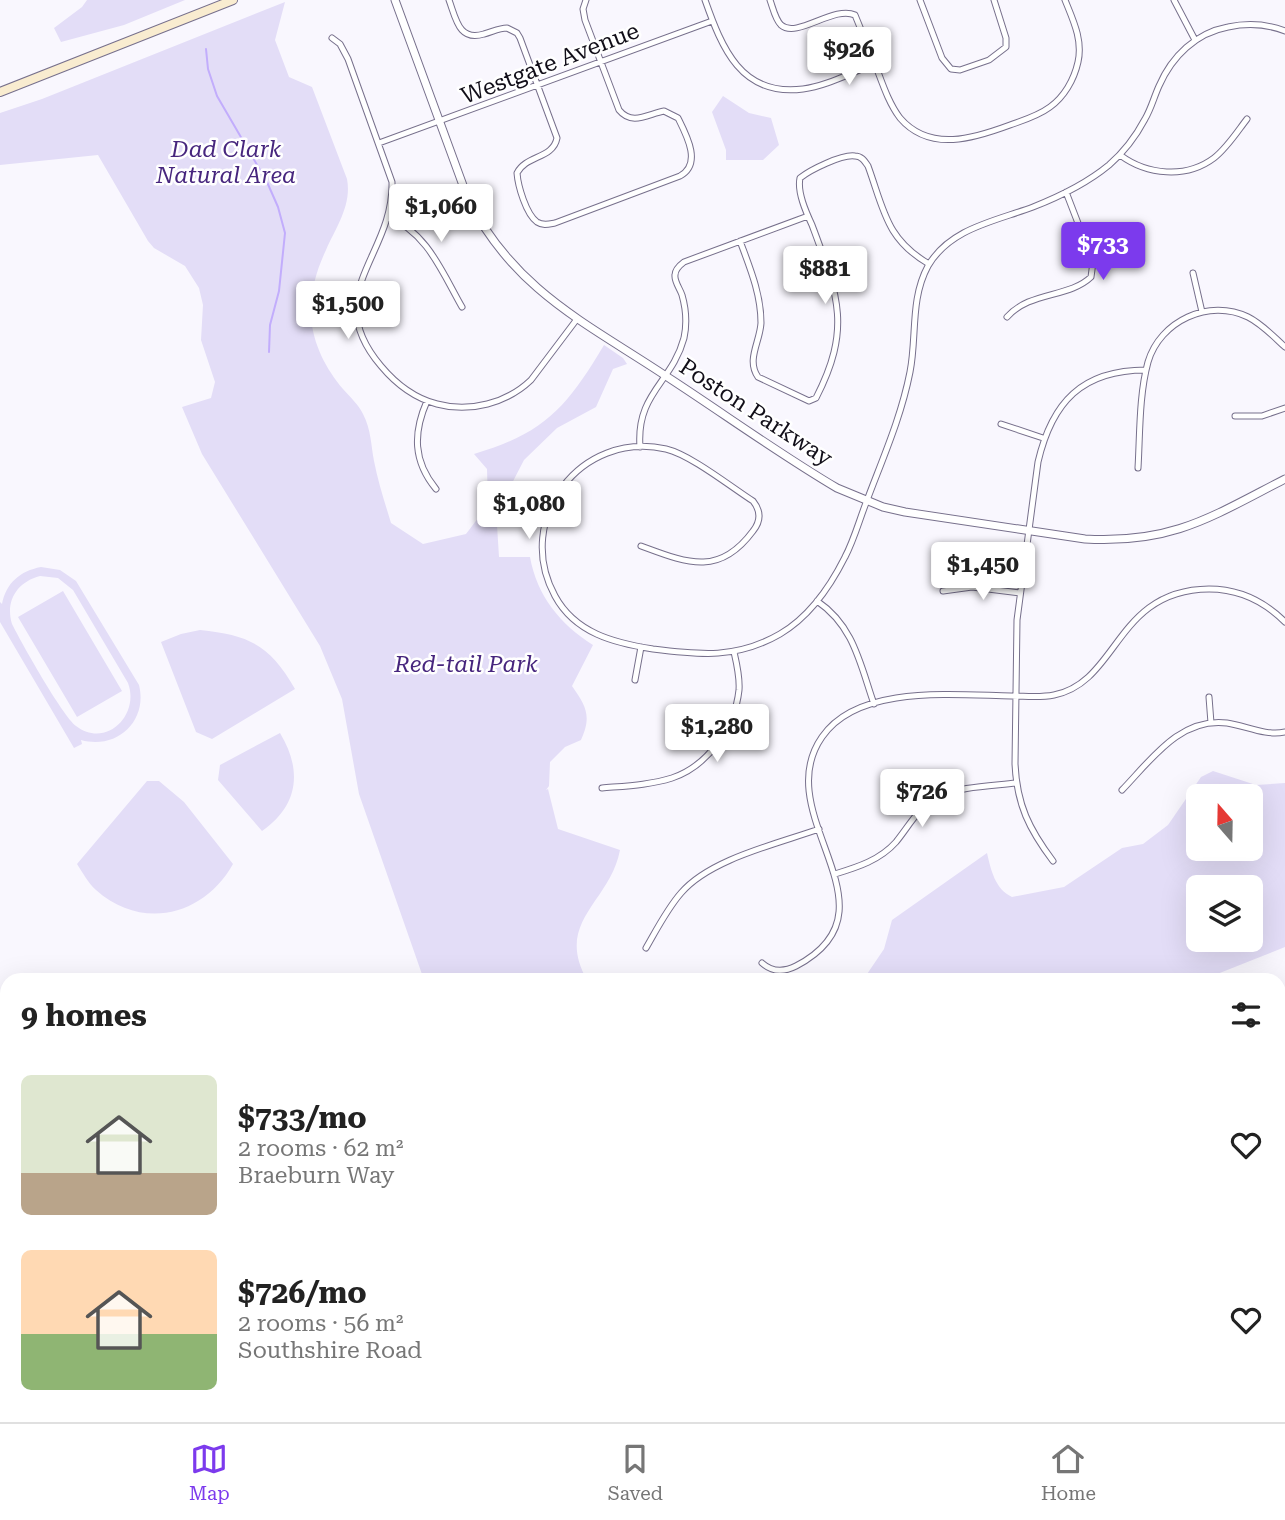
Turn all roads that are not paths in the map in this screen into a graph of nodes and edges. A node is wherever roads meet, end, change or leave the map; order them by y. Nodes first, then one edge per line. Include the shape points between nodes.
1 (233, 0) edge
2 (395, 0) edge
3 (449, 0) edge
4 (586, 0) edge
5 (705, 0) edge
6 (770, 0) edge
7 (920, 0) edge
8 (994, 0) edge
9 (1065, 0) edge
10 (1174, 0) edge
11 (712, 21) junction
12 (1285, 31) edge
13 (331, 38) dead end
14 (1195, 40) junction
15 (601, 62) junction
16 (875, 64) junction
17 (538, 85) junction
18 (0, 92) edge
19 (1247, 119) dead end
20 (439, 123) junction
21 (379, 143) junction
22 (1120, 155) junction
23 (1066, 192) junction
24 (808, 216) junction
25 (388, 217) junction
26 (740, 242) junction
27 (929, 264) junction
28 (1193, 273) dead end
29 (462, 307) dead end
30 (1202, 312) junction
31 (1007, 317) dead end
32 (576, 318) junction
33 (1285, 347) edge
34 (1146, 370) junction
35 (666, 375) junction
36 (427, 401) junction
37 (1285, 408) edge
38 (1235, 416) dead end
39 (1001, 424) dead end
40 (1043, 438) junction
41 (640, 447) junction
42 (1138, 468) dead end
43 (1285, 479) edge
44 (436, 489) dead end
45 (867, 501) junction
46 (1028, 531) junction
47 (641, 546) dead end
48 (943, 591) dead end
49 (1020, 593) junction
50 (817, 601) junction
51 (1285, 622) edge
52 (641, 647) junction
53 (734, 652) junction
54 (635, 680) dead end
55 (1015, 696) junction
56 (1209, 696) dead end
57 (874, 704) junction
58 (1211, 723) junction
59 (1285, 732) edge
60 (1016, 783) junction
61 (602, 788) dead end
62 (1122, 790) dead end
63 (818, 829) junction
64 (1053, 861) dead end
65 (835, 873) junction
66 (646, 948) dead end
67 (762, 963) dead end

1 - 18 main road
2 - 20 street, Poston Parkway
3 - 17 street via 466,35 476,37 502,28 517,33
4 - 15 street via 585,20
5 - 11 street
6 - 16 street via 787,28 839,13 855,15
7 - 8 street via 942,58 955,70 989,60 1006,47
9 - 16 street via 1079,51 1065,93 1034,116 979,136 946,140 912,127 888,99
10 - 14 street
11 - 15 street, Westgate Avenue
11 - 16 street via 735,65 774,88 810,87
12 - 14 street via 1262,25 1233,26
13 - 21 street via 348,59
14 - 22 street via 1165,72 1145,119
15 - 17 street, Westgate Avenue
15 - 17 street via 622,114 636,119 664,111 678,118 692,166 680,176 544,225 532,217 517,177 523,164 550,151 556,143
17 - 20 street, Westgate Avenue
19 - 22 street via 1221,152 1196,167 1152,171
20 - 21 street, Westgate Avenue
20 - 32 street, Poston Parkway via 468,199 488,236 526,279
21 - 25 street via 392,182
22 - 23 street via 1090,180
23 - 27 street via 957,236
23 - 31 street via 1093,262 1091,277 1028,301
24 - 26 street
24 - 26 street via 833,280 839,316 835,352 816,398 809,401 754,371 759,299
24 - 27 street via 800,178 857,155 868,166 890,229 907,249
25 - 29 street via 428,246
25 - 36 street via 358,291 357,327 365,347 391,379
26 - 35 street via 677,268 674,275 685,308 685,333
27 - 45 street via 917,293 910,372 900,415
28 - 30 street
30 - 33 street via 1239,313
30 - 34 street via 1181,320 1164,334
32 - 35 street, Poston Parkway
32 - 36 street via 531,380 510,395 471,407
34 - 40 street via 1110,373 1077,389 1059,408
34 - 42 street
35 - 41 street via 645,408
35 - 45 street, Poston Parkway via 813,473
36 - 44 street via 417,431 417,455
37 - 38 street via 1262,416
39 - 40 street
40 - 46 street
41 - 47 street via 667,449 688,459 754,501 760,516 746,541 715,562 680,561
41 - 52 street via 605,454 569,477 552,504 542,544 549,585 570,616 608,640
43 - 46 street, Poston Parkway via 1202,521 1152,537 1112,541
45 - 46 street, Poston Parkway via 905,512
45 - 50 street via 846,555
46 - 49 street
48 - 49 street via 972,587
49 - 55 street
50 - 53 street via 780,634
50 - 57 street via 848,632
51 - 55 street via 1274,611 1234,592 1198,589 1181,593 1141,613 1093,673 1075,687 1053,695
52 - 53 street via 696,655
52 - 54 street
53 - 61 street via 739,688 733,714 705,757 674,778
55 - 57 street via 916,695
55 - 60 street
56 - 58 street
57 - 63 street via 834,723 813,753 807,792
58 - 59 street
58 - 62 street via 1175,737
60 - 64 street via 1030,828
60 - 65 street via 939,796 922,808 881,856
63 - 65 street
63 - 66 street via 702,874 682,891
65 - 67 street via 839,908 822,947 784,970

